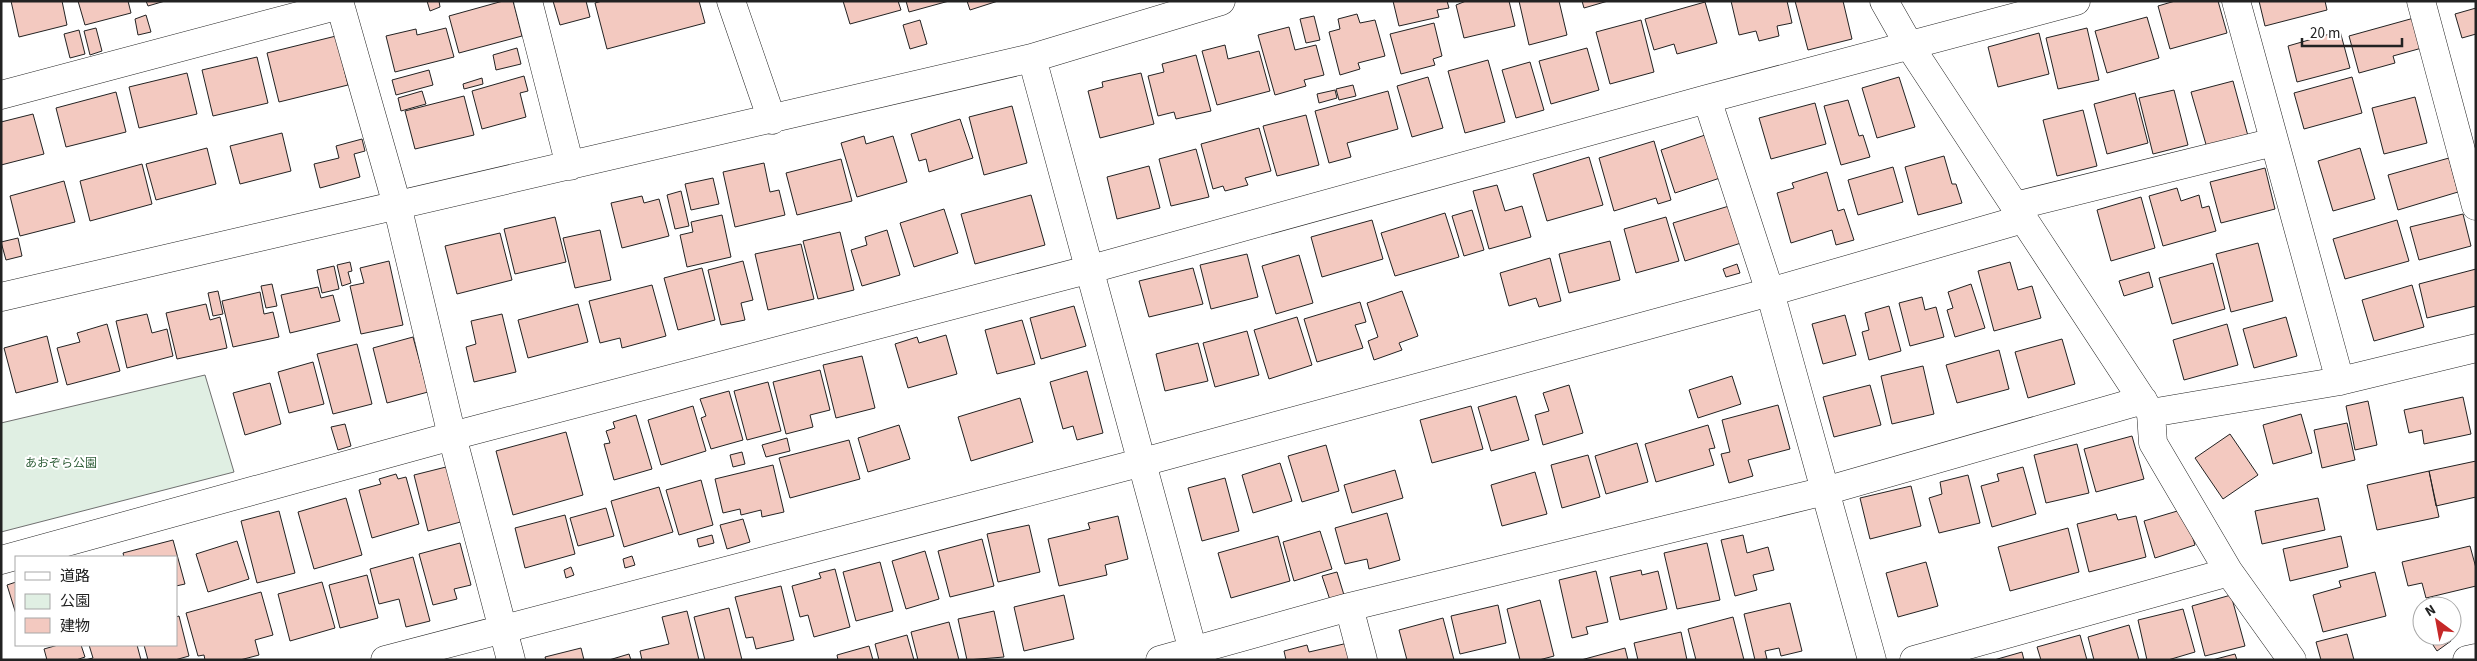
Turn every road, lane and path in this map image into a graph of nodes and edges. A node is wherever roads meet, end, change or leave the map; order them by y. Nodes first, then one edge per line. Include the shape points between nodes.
1 (528, 1) edge
2 (731, 1) edge
3 (1221, 1) edge
4 (1884, 1) edge
5 (2076, 1) edge
6 (2236, 1) edge
7 (2421, 1) edge
8 (340, 3) edge
9 (1909, 45) junction
10 (1032, 58) junction
11 (1, 95) edge
12 (1707, 99) junction
13 (772, 120) junction
14 (2274, 142) junction
15 (570, 166) junction
16 (396, 205) junction
17 (2476, 206) edge
18 (2019, 212) junction
19 (1091, 269) junction
20 (1770, 292) junction
21 (1, 297) edge
22 (2476, 348) edge
23 (2340, 381) junction
24 (2147, 407) junction
25 (452, 436) junction
26 (1143, 462) junction
27 (1825, 491) junction
28 (15, 556) edge
29 (16, 556) edge
30 (1, 560) edge
31 (2229, 572) junction
32 (1349, 607) junction
33 (503, 628) junction
34 (1193, 650) junction
35 (2476, 658) edge
36 (384, 660) edge
37 (512, 660) edge
38 (1160, 660) edge
39 (1363, 660) edge
40 (1872, 660) edge
41 (1914, 660) edge
42 (2292, 660) edge
43 (2467, 660) edge

1 - 15 street
2 - 13 street
3 - 10 street
4 - 9 street
5 - 9 street
6 - 14 street
7 - 17 street
8 - 11 street
8 - 16 street
9 - 12 street
9 - 18 street
10 - 13 street
10 - 19 street
12 - 19 street
12 - 20 street
13 - 15 street
14 - 18 street
14 - 23 street
15 - 16 street
16 - 21 street
16 - 25 street
18 - 20 street
18 - 24 street
19 - 25 street
19 - 26 street
20 - 26 street
20 - 27 street
22 - 23 street
23 - 24 street
24 - 27 street
24 - 31 street via 2154,442
25 - 29 street
25 - 33 street
26 - 33 street
26 - 34 street
27 - 32 street
27 - 40 street
28 - 30 street
31 - 41 street
31 - 42 street
32 - 34 street
32 - 39 street
33 - 36 street
33 - 37 street
34 - 38 street
35 - 43 street

